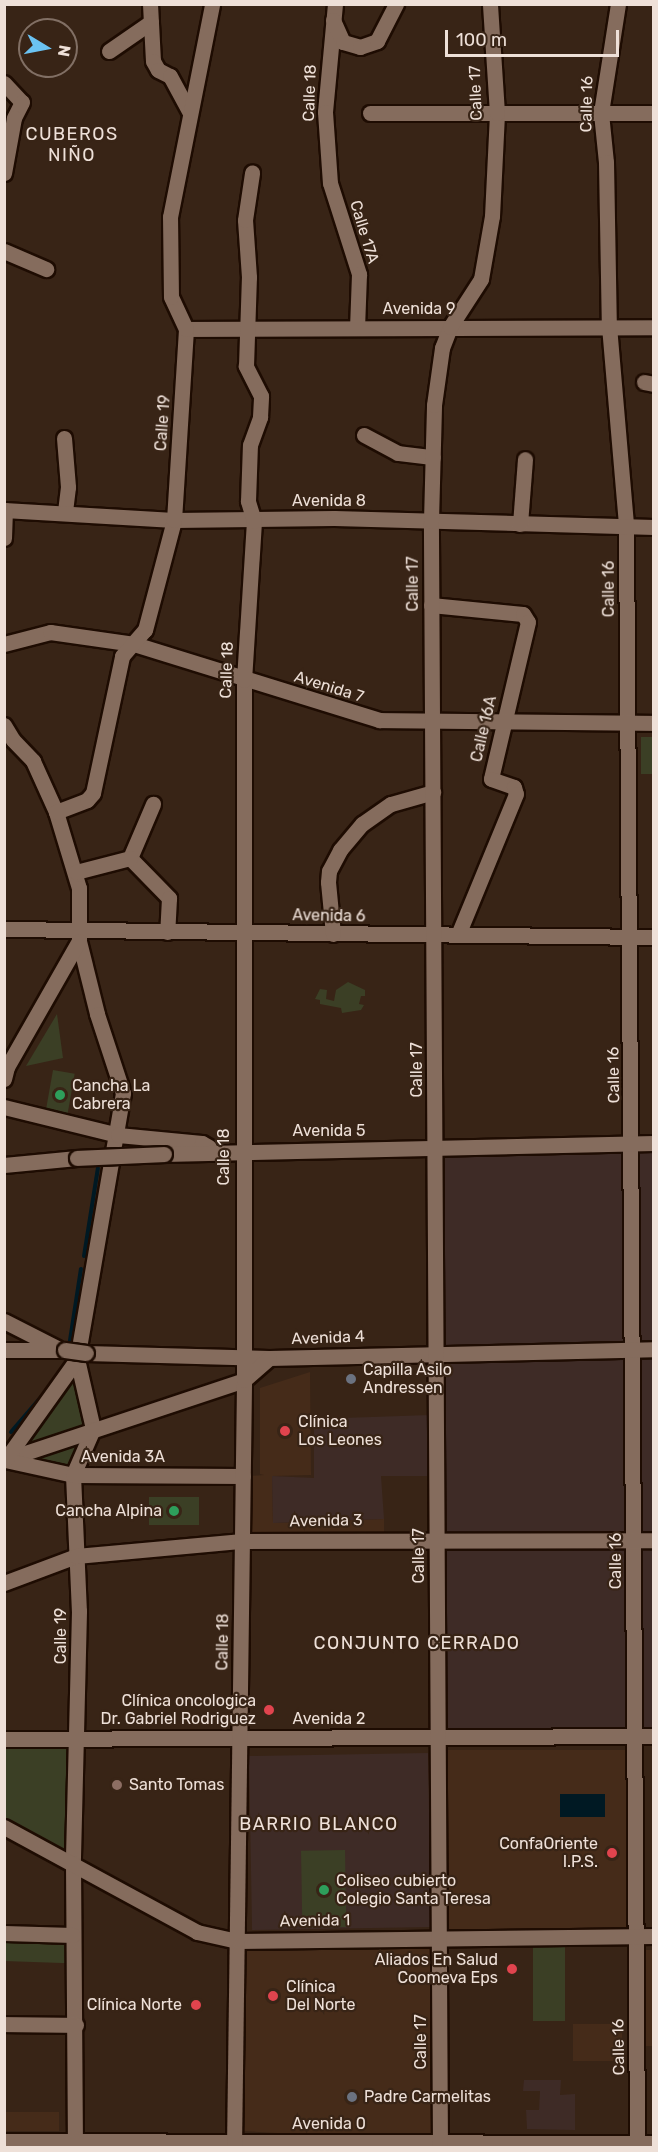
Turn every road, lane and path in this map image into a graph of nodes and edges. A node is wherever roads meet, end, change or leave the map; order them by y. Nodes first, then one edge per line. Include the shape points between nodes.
1 (150, 4) edge
2 (212, 4) edge
3 (396, 4) edge
4 (490, 4) edge
5 (618, 4) edge
6 (334, 12) edge
7 (151, 22) junction
8 (109, 51) dead end
9 (4, 83) edge
10 (601, 112) junction
11 (190, 113) junction
12 (370, 113) dead end
13 (497, 113) junction
14 (654, 113) edge
15 (4, 173) edge
16 (252, 173) dead end
17 (330, 183) joint
18 (4, 251) edge
19 (46, 269) dead end
20 (609, 326) junction
21 (450, 327) junction
22 (654, 327) edge
23 (246, 328) junction
24 (357, 328) junction
25 (186, 329) junction
26 (364, 435) dead end
27 (64, 438) dead end
28 (433, 457) junction
29 (525, 459) dead end
30 (5, 510) edge
31 (65, 513) junction
32 (174, 520) junction
33 (254, 521) junction
34 (431, 521) junction
35 (520, 524) junction
36 (626, 526) junction
37 (654, 526) edge
38 (4, 538) edge
39 (431, 605) junction
40 (4, 644) edge
41 (134, 644) junction
42 (244, 680) junction
43 (432, 723) junction
44 (654, 723) edge
45 (503, 724) junction
46 (627, 724) junction
47 (4, 725) edge
48 (9, 742) edge
49 (433, 792) junction
50 (153, 804) dead end
51 (56, 812) junction
52 (130, 858) junction
53 (76, 872) junction
54 (4, 929) edge
55 (167, 932) junction
56 (241, 933) junction
57 (333, 934) junction
58 (458, 935) junction
59 (79, 936) junction
60 (434, 936) junction
61 (629, 937) junction
62 (654, 937) edge
63 (5, 1071) edge
64 (4, 1107) edge
65 (118, 1134) junction
66 (633, 1143) junction
67 (654, 1143) edge
68 (435, 1147) junction
69 (242, 1149) junction
70 (211, 1151) junction
71 (4, 1166) edge
72 (4, 1321) edge
73 (61, 1349) junction
74 (654, 1349) edge
75 (4, 1350) edge
76 (633, 1350) junction
77 (436, 1353) junction
78 (82, 1356) junction
79 (243, 1357) junction
80 (269, 1358) junction
81 (244, 1380) junction
82 (93, 1429) junction
83 (5, 1460) edge
84 (73, 1475) junction
85 (243, 1476) junction
86 (437, 1538) junction
87 (634, 1540) junction
88 (654, 1540) edge
89 (242, 1541) junction
90 (76, 1556) junction
91 (4, 1583) edge
92 (634, 1736) junction
93 (654, 1736) edge
94 (438, 1737) junction
95 (239, 1738) junction
96 (4, 1739) edge
97 (78, 1739) junction
98 (4, 1827) edge
99 (73, 1863) junction
100 (4, 1933) edge
101 (73, 1935) junction
102 (636, 1936) junction
103 (654, 1936) edge
104 (439, 1938) junction
105 (237, 1941) junction
106 (4, 2024) edge
107 (76, 2025) junction
108 (4, 2140) edge
109 (654, 2143) edge
110 (75, 2144) edge
111 (234, 2145) edge
112 (440, 2145) edge
113 (638, 2145) edge

1 - 7 street
2 - 11 street, Calle 19
3 - 6 street via 377,41 360,47 343,42
4 - 13 street, Calle 17
5 - 10 street, Calle 16
6 - 17 street, Calle 18 via 325,112
7 - 8 street
7 - 11 street via 153,61 158,70 170,76
9 - 15 street via 21,97
10 - 13 street
10 - 14 street
10 - 20 street, Calle 16 via 606,162
11 - 25 street, Calle 19 via 170,217 171,297
12 - 13 street
13 - 21 street, Calle 17 via 486,264 481,279
16 - 23 street, Calle 18 via 245,220 249,277
17 - 24 street, Calle 17A via 359,274
18 - 19 street
20 - 21 street, Avenida 9
20 - 22 street, Avenida 9
20 - 36 street, Calle 16
21 - 24 street, Avenida 9
21 - 28 street, Calle 17 via 440,360
23 - 24 street, Avenida 9
23 - 25 street, Avenida 9
23 - 33 street, Calle 18 via 246,366 261,396 260,417 250,445 248,501
25 - 32 street, Calle 19
26 - 28 street via 398,453
27 - 31 street via 68,487
28 - 34 street, Calle 17
29 - 35 street
30 - 31 street, Avenida 8
30 - 38 street
31 - 32 street, Avenida 8
32 - 33 street, Avenida 8
32 - 41 street, Calle 19 via 145,630
33 - 34 street, Avenida 8
33 - 42 street, Calle 18
34 - 35 street, Avenida 8
34 - 39 street, Calle 17
35 - 36 street, Avenida 8
36 - 37 street, Avenida 8
36 - 46 street, Calle 16
39 - 43 street, Calle 17
39 - 45 street, Calle 16A via 523,614 528,622
40 - 41 street, Avenida 7 via 50,632
41 - 42 street, Avenida 7
41 - 51 street, Calle 19 via 122,656 93,793 87,800
42 - 43 street, Avenida 7 via 379,720
42 - 56 street, Calle 18
43 - 45 street, Avenida 7
43 - 49 street, Calle 17
44 - 46 street, Avenida 7
45 - 46 street, Avenida 7
45 - 58 street, Calle 16A via 491,779 514,787 516,794
46 - 61 street, Calle 16
47 - 48 street
48 - 51 street via 33,760
49 - 57 street via 391,804 362,824 340,850 328,882
49 - 60 street, Calle 17
50 - 52 street
51 - 53 street
52 - 53 street
52 - 55 street via 169,898
53 - 59 street
54 - 59 street, Avenida 6
55 - 56 street, Avenida 6
55 - 59 street, Avenida 6
56 - 57 street, Avenida 6
56 - 69 street, Calle 18
57 - 60 street, Avenida 6
58 - 60 street, Avenida 6
58 - 61 street, Avenida 6
59 - 63 street
59 - 65 street via 97,1014 123,1093
60 - 68 street, Calle 17
61 - 62 street, Avenida 6
61 - 66 street, Calle 16
64 - 65 street
65 - 70 street via 202,1143
65 - 78 street
66 - 67 street, Avenida 5
66 - 68 street, Avenida 5
66 - 76 street, Calle 16
68 - 69 street, Avenida 5
68 - 77 street, Calle 17
69 - 70 street, Avenida 5
69 - 79 street, Calle 18
70 - 71 street, Avenida 5, bridge
72 - 73 street
73 - 75 street, Avenida 4
73 - 78 street, Avenida 4, bridge
74 - 76 street, Avenida 4
76 - 77 street, Avenida 4
76 - 87 street, Calle 16
77 - 80 street, Avenida 4
77 - 86 street, Calle 17
78 - 79 street, Avenida 4
78 - 82 street
78 - 83 street
79 - 80 street, Avenida 4
79 - 81 street, Calle 18
80 - 81 street
81 - 82 street
81 - 85 street, Calle 18
82 - 83 street
82 - 84 street, Calle 19
83 - 84 street, Avenida 3A
84 - 85 street, Avenida 3A
84 - 90 street, Calle 19
85 - 89 street, Calle 18
86 - 87 street, Avenida 3
86 - 89 street, Avenida 3
86 - 94 street, Calle 17
87 - 88 street, Avenida 3
87 - 92 street, Calle 16
89 - 90 street, Avenida 3
89 - 95 street, Calle 18
90 - 91 street, Avenida 3
90 - 97 street, Calle 19
92 - 93 street, Avenida 2
92 - 94 street, Avenida 2
92 - 102 street, Calle 16
94 - 95 street, Avenida 2
94 - 104 street, Calle 17
95 - 97 street, Avenida 2
95 - 105 street, Calle 18
96 - 97 street, Avenida 2
97 - 99 street, Calle 19
98 - 99 street, Avenida 1
99 - 101 street, Calle 19
99 - 105 street, Avenida 1 via 197,1932
100 - 101 street
101 - 107 street, Calle 19
102 - 103 street, Avenida 1
102 - 104 street, Avenida 1
102 - 113 street, Calle 16
104 - 105 street, Avenida 1
104 - 112 street, Calle 17
105 - 111 street, Calle 18
106 - 107 street
107 - 110 street, Calle 19
108 - 110 street, Avenida 0
109 - 113 street, Avenida 0
110 - 111 street, Avenida 0
111 - 112 street, Avenida 0
112 - 113 street, Avenida 0

